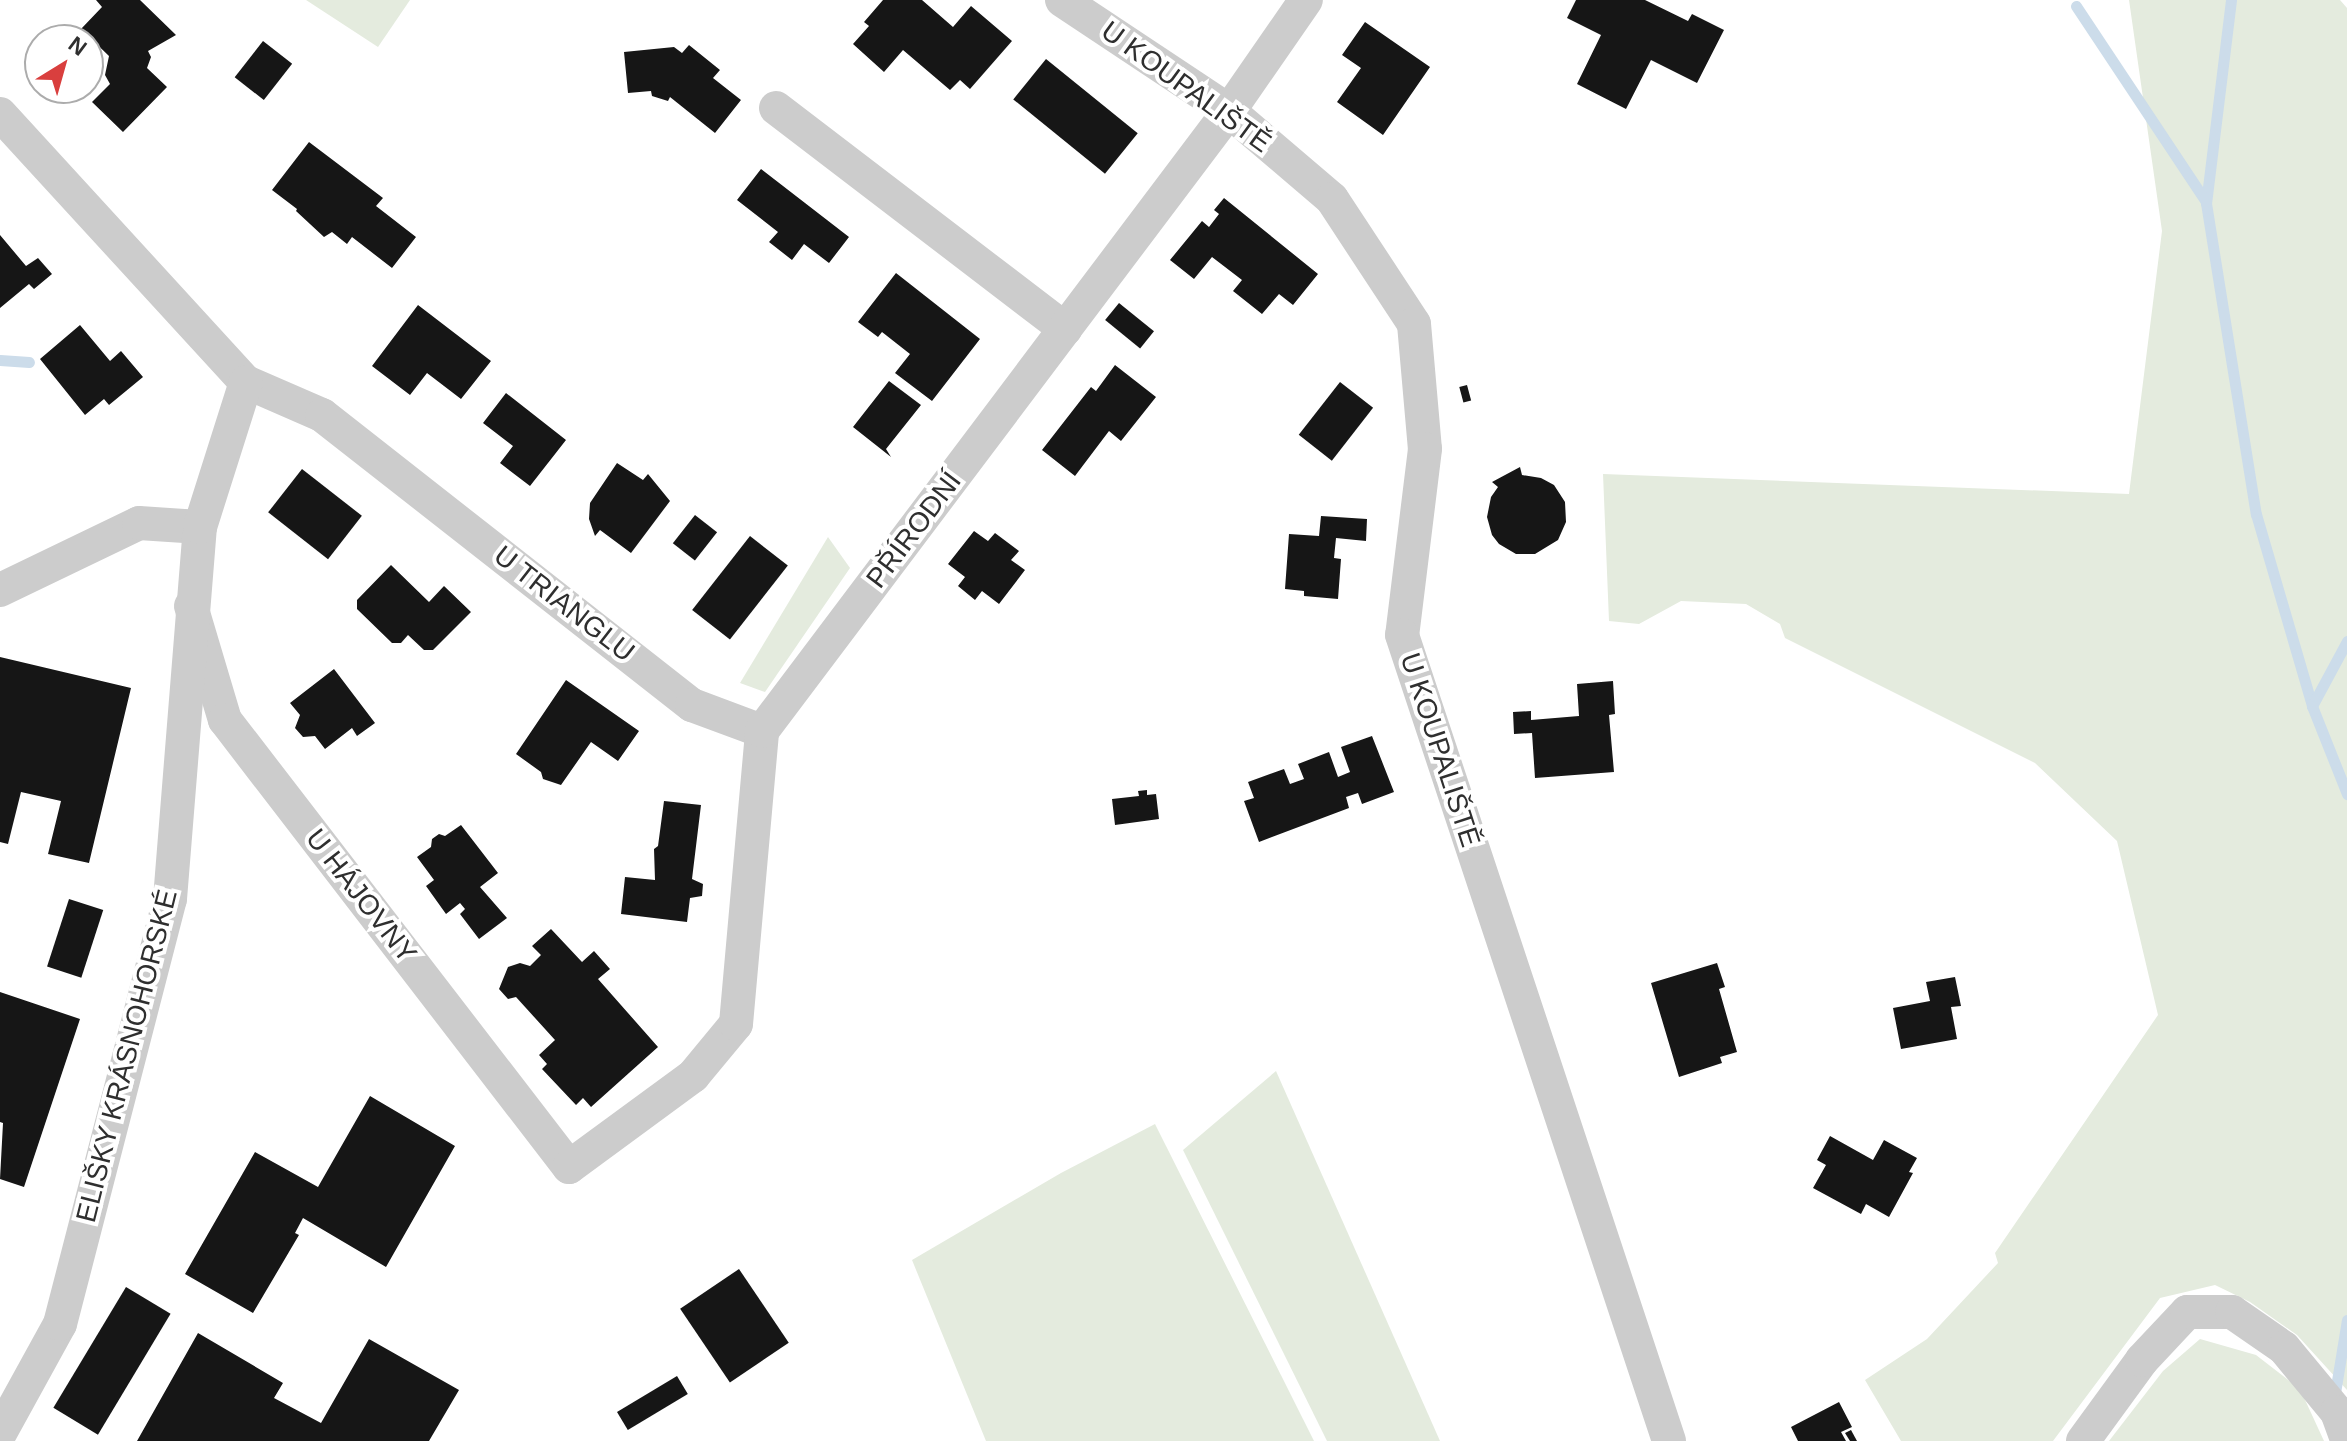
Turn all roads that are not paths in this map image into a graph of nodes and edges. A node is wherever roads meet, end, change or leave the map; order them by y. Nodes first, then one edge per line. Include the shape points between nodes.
1 (1062, 0) edge
2 (1306, 0) edge
3 (776, 108) dead end
4 (1229, 111) junction
5 (0, 114) edge
6 (1065, 329) junction
7 (246, 382) junction
8 (200, 527) junction
9 (0, 590) edge
10 (191, 606) junction
11 (762, 731) junction
12 (2342, 1426) edge
13 (0, 1433) edge
14 (1669, 1441) edge
15 (2083, 1441) edge

1 - 4 street, U KOUPALIŠTĚ
2 - 4 street, PŘÍRODNÍ
3 - 6 street
4 - 6 street, PŘÍRODNÍ
4 - 14 street, U KOUPALIŠTĚ via 1332,199 1414,324 1425,449 1402,635
5 - 7 street, U TRIANGLU
6 - 11 street, PŘÍRODNÍ
7 - 8 street, ELIŠKY KRÁSNOHORSKÉ
7 - 11 street, U TRIANGLU via 322,415 692,705
8 - 9 street via 139,523
8 - 10 street, ELIŠKY KRÁSNOHORSKÉ
10 - 11 street, U HÁJOVNY via 225,720 569,1167 693,1076 736,1024
10 - 13 street, ELIŠKY KRÁSNOHORSKÉ via 170,899 60,1324
12 - 15 street via 2284,1348 2232,1312 2187,1312 2142,1360

